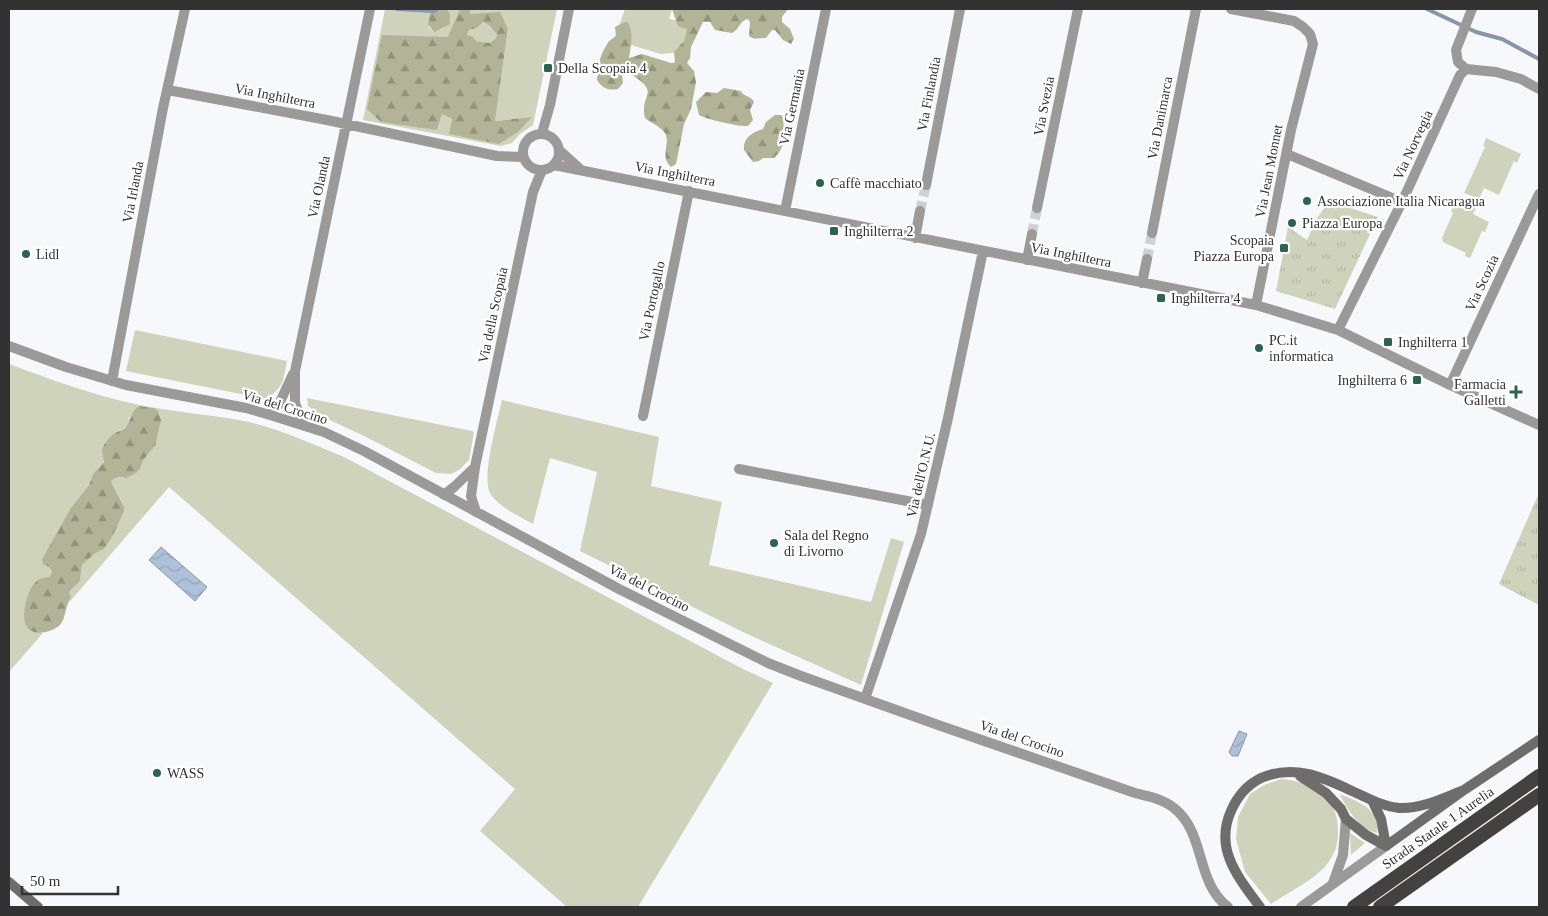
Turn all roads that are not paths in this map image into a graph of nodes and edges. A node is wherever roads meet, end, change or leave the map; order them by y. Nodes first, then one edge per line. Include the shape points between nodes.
1 (185, 9) edge
2 (370, 9) edge
3 (569, 9) edge
4 (826, 9) edge
5 (960, 9) edge
6 (1078, 9) edge
7 (1196, 9) edge
8 (1231, 9) edge
9 (1471, 12) edge
10 (1466, 69) junction
11 (1539, 89) edge
12 (168, 90) junction
13 (346, 124) junction
14 (547, 135) junction
15 (560, 150) junction
16 (523, 152) junction
17 (1287, 154) junction
18 (554, 165) junction
19 (531, 167) junction
20 (580, 169) junction
21 (542, 170) junction
22 (926, 185) tunnel mouth
23 (689, 191) junction
24 (1539, 194) edge
25 (531, 200) junction
26 (1402, 202) junction
27 (1037, 208) tunnel mouth
28 (920, 210) tunnel mouth
29 (784, 212) junction
30 (1152, 233) tunnel mouth
31 (1032, 234) tunnel mouth
32 (915, 238) junction
33 (983, 251) junction
34 (1147, 259) tunnel mouth
35 (1027, 260) junction
36 (1142, 282) junction
37 (1256, 305) junction
38 (1338, 330) junction
39 (9, 346) edge
40 (295, 371) junction
41 (112, 381) junction
42 (1450, 385) junction
43 (270, 415) junction
44 (643, 416) dead end
45 (1539, 425) edge
46 (304, 426) junction
47 (475, 466) junction
48 (739, 469) dead end
49 (444, 495) junction
50 (928, 505) junction
51 (476, 512) junction
52 (865, 699) junction
53 (1539, 740) edge
54 (1293, 772) junction
55 (1539, 776) edge
56 (1464, 790) junction
57 (1539, 795) edge
58 (1373, 802) junction
59 (1346, 819) junction
60 (1386, 846) junction
61 (9, 882) edge
62 (1333, 884) junction
63 (38, 907) edge
64 (1228, 907) edge
65 (1260, 907) edge
66 (1301, 907) edge
67 (1354, 907) edge
68 (1380, 907) edge

1 - 12 street, Via Irlanda
2 - 13 street, Via Olanda
3 - 14 street
4 - 29 street, Via Germania
5 - 22 street, Via Finlandia
6 - 27 street, Via Svezia
7 - 30 street, Via Danimarca
8 - 17 street, Via Jean Monnet via 1294,21 1310,34 1313,44
9 - 10 street via 1456,50 1458,62
10 - 11 street via 1504,74
10 - 26 street, Via Norvegia via 1460,75
12 - 13 street, Via Inghilterra
12 - 41 street, Via Irlanda
13 - 16 street, Via Inghilterra via 498,156
13 - 40 street, Via Olanda
14 - 15 street via 557,142
14 - 16 street via 536,134 528,139
15 - 18 street
15 - 20 street
16 - 19 street
17 - 26 street
17 - 37 street, Via Jean Monnet
18 - 20 street, Via Inghilterra
18 - 21 street
19 - 21 street
19 - 25 street
20 - 23 street, Via Inghilterra
21 - 25 street, Via della Scopaia
23 - 29 street, Via Inghilterra
23 - 44 street, Via Portogallo
24 - 42 street, Via Scozia
25 - 47 street, Via della Scopaia
26 - 38 street, Via Norvegia
28 - 32 street
29 - 32 street, Via Inghilterra
31 - 35 street
32 - 33 street, Via Inghilterra
33 - 35 street, Via Inghilterra
33 - 50 street, Via dell'O.N.U.
34 - 36 street
35 - 36 street, Via Inghilterra
36 - 37 street, Via Inghilterra
37 - 38 street, Via Inghilterra
38 - 42 street, Via Inghilterra
39 - 41 street, Via del Crocino
40 - 43 street, Via Olanda
40 - 46 street, Via Olanda via 295,403
41 - 43 street, Via del Crocino
42 - 45 street, Via Inghilterra
43 - 46 street, Via del Crocino
46 - 49 street, Via del Crocino via 324,432
47 - 49 street
47 - 51 street, Via della Scopaia via 471,496
48 - 50 street
49 - 51 street, Via del Crocino
50 - 52 street, Via dell'O.N.U.
51 - 52 street, Via del Crocino via 619,589 760,659
52 - 64 street, Via del Crocino via 1158,799 1174,808 1187,821 1213,890
53 - 56 main road
54 - 58 main road via 1315,775
54 - 59 main road via 1326,793
54 - 65 main road via 1279,772 1247,788 1238,797 1225,828 1226,846 1234,869
55 - 67 highway, Strada Statale 1 Aurelia
56 - 58 main road via 1416,807 1399,808
56 - 60 main road
57 - 68 highway
58 - 60 main road via 1381,819
59 - 60 main road
59 - 62 street via 1344,855
60 - 62 street
61 - 63 main road
62 - 66 street

